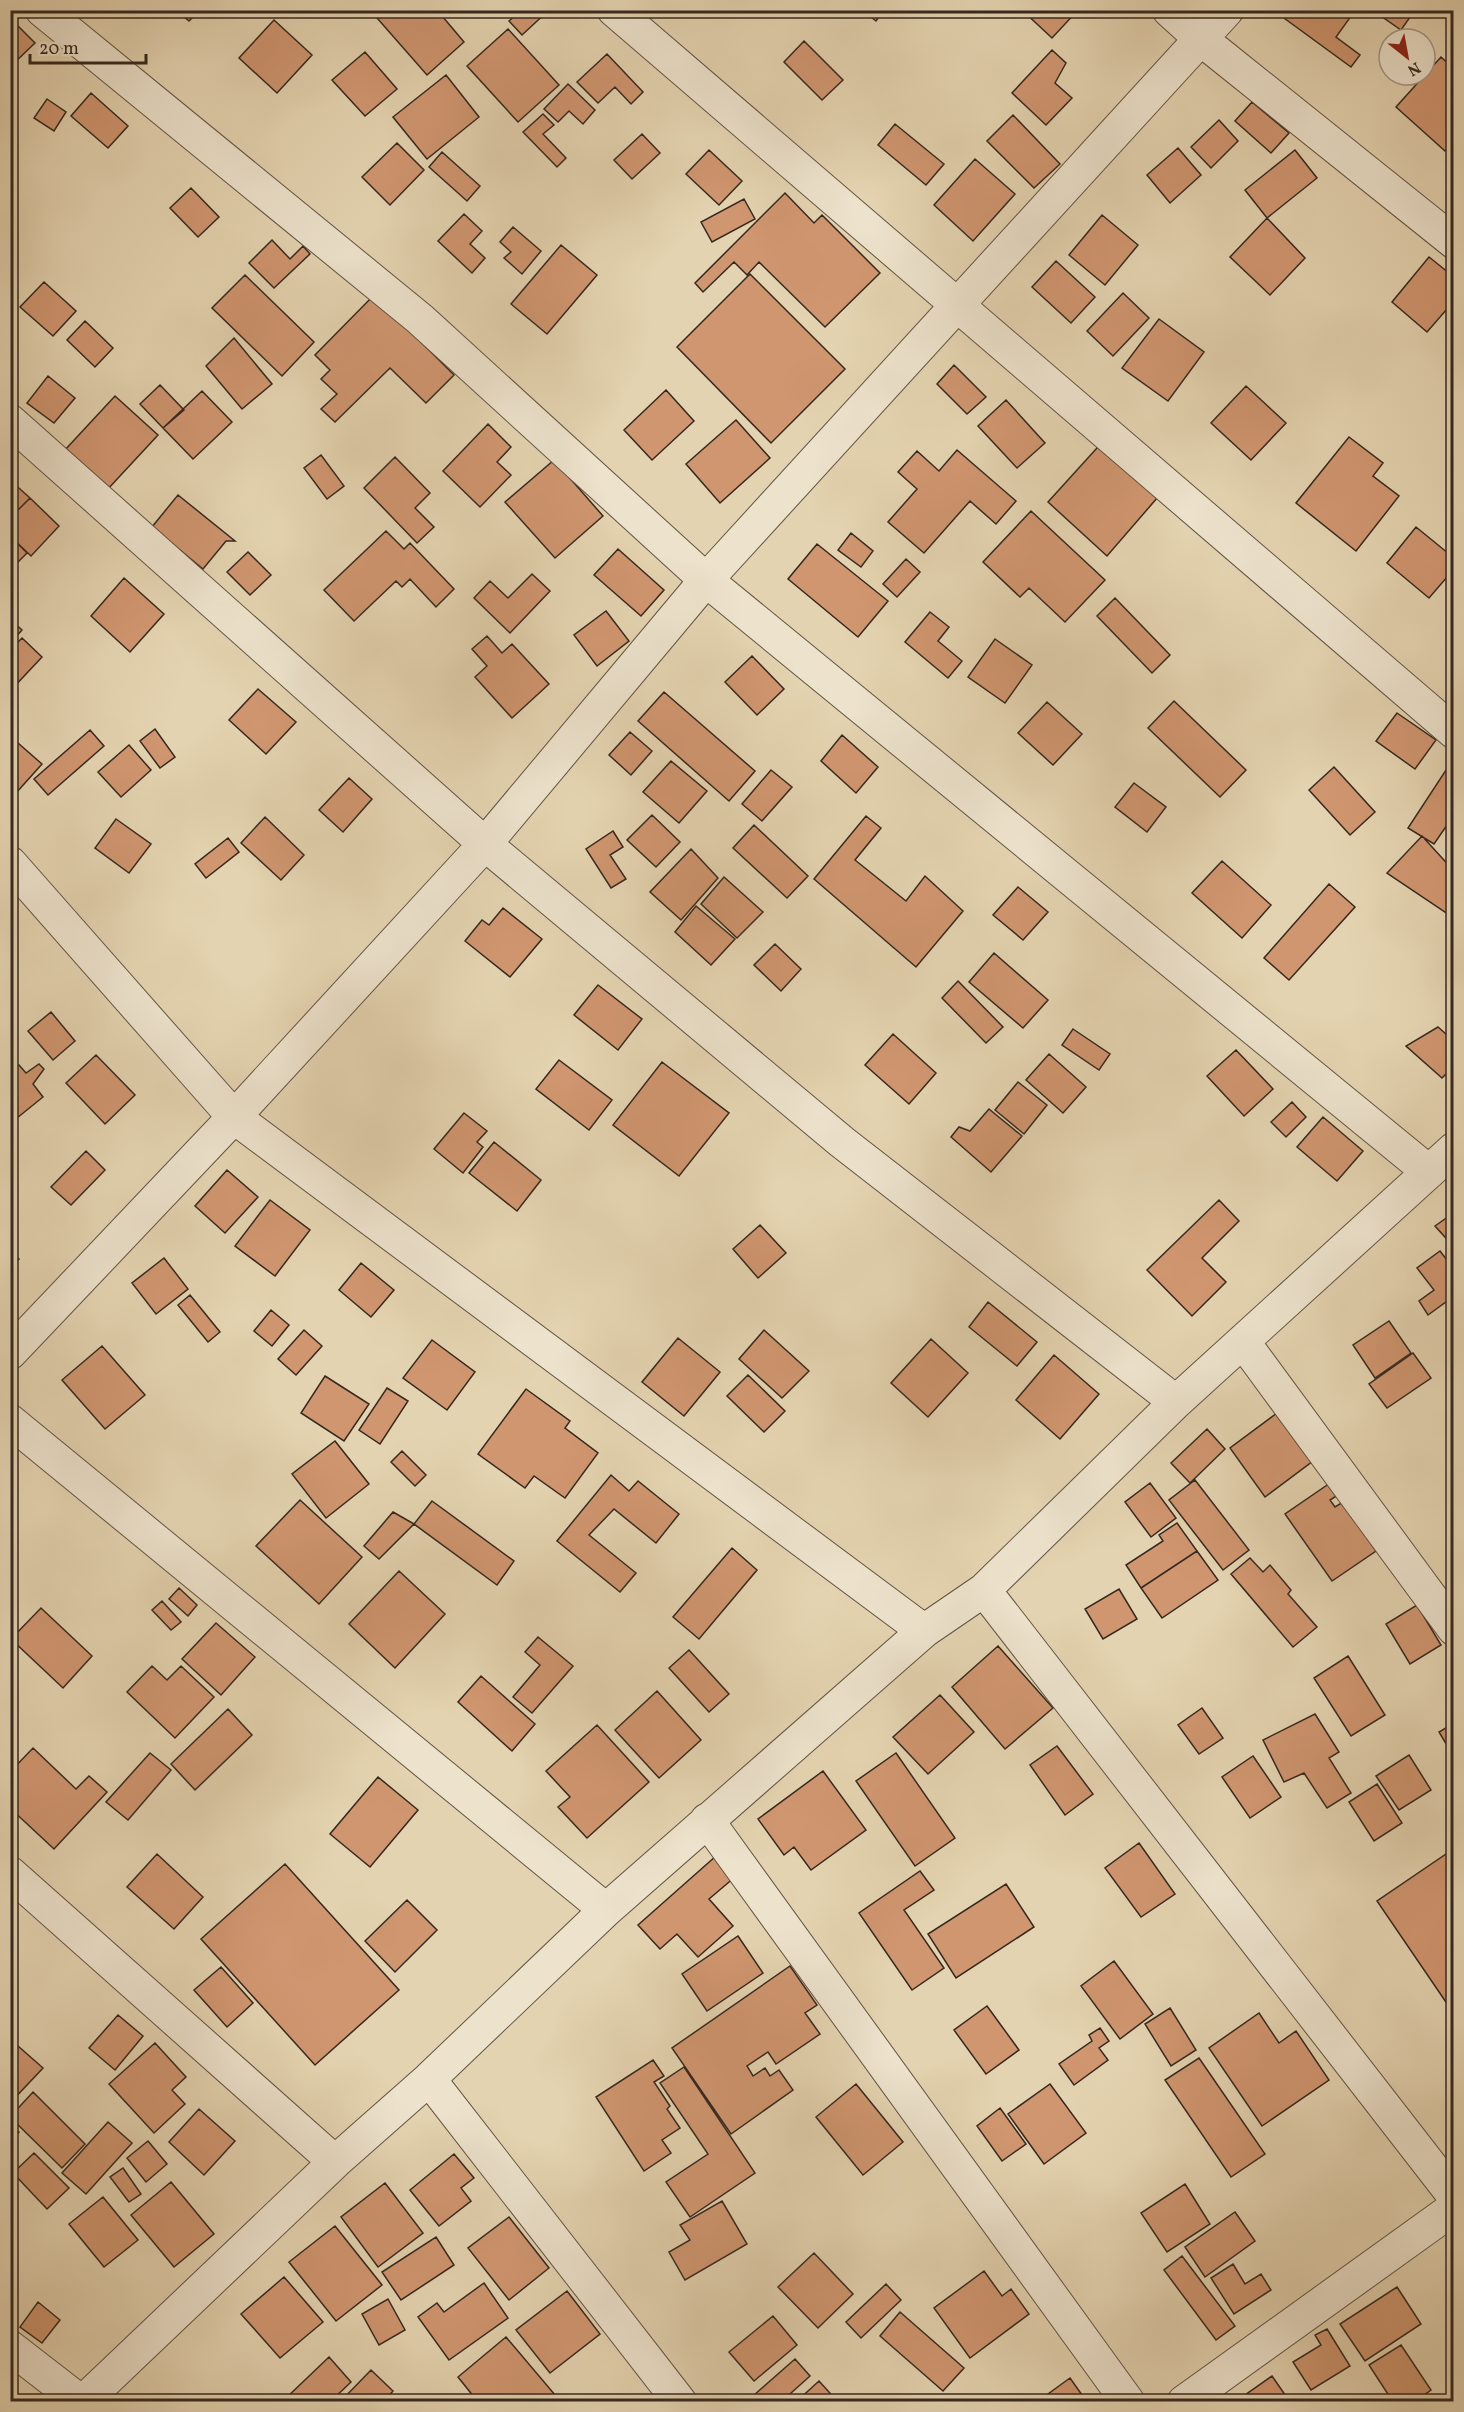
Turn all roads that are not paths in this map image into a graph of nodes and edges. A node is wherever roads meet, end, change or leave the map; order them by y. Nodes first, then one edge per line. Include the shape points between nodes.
1 (42, 10) edge
2 (614, 10) edge
3 (1169, 10) edge
4 (1227, 10) edge
5 (1202, 40) junction
6 (1454, 242) edge
7 (956, 305) junction
8 (10, 421) edge
9 (706, 580) junction
10 (1454, 732) edge
11 (485, 844) junction
12 (10, 863) edge
13 (234, 1117) junction
14 (1454, 1149) edge
15 (1429, 1172) junction
16 (1244, 1343) junction
17 (10, 1353) edge
18 (1176, 1402) junction
19 (10, 1421) edge
20 (984, 1590) junction
21 (1454, 1629) edge
22 (924, 1631) junction
23 (707, 1820) junction
24 (10, 1873) edge
25 (606, 1910) junction
26 (429, 2079) junction
27 (335, 2162) junction
28 (1454, 2196) edge
29 (1454, 2208) edge
30 (10, 2347) edge
31 (82, 2402) edge
32 (681, 2402) edge
33 (1128, 2402) edge
34 (1184, 2402) edge

1 - 9 street via 420,319
2 - 7 street
3 - 5 street
4 - 5 street
5 - 6 street
5 - 7 street
7 - 9 street
7 - 10 street
8 - 11 street
9 - 11 street
9 - 15 street
11 - 13 street
11 - 18 street via 842,1142
12 - 13 street
13 - 17 street
13 - 22 street
14 - 15 street
15 - 16 street
16 - 18 street
16 - 21 street
18 - 20 street
19 - 25 street
20 - 22 street
20 - 28 street
22 - 23 street
23 - 25 street
23 - 33 street
24 - 27 street
25 - 26 street
26 - 27 street
26 - 32 street
27 - 31 street
29 - 34 street
30 - 31 street

